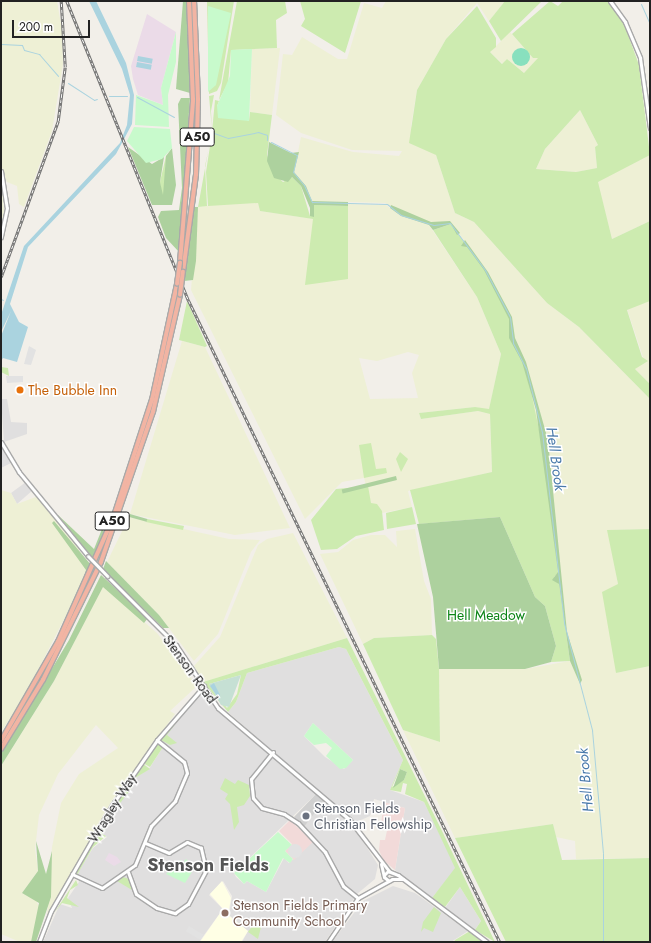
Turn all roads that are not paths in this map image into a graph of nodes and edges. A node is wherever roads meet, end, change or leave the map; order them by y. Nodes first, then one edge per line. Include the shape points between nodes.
1 (189, 1) edge
2 (194, 1) edge
3 (610, 1) edge
4 (650, 128) edge
5 (1, 171) edge
6 (1, 237) edge
7 (1, 442) edge
8 (204, 686) junction
9 (157, 740) junction
10 (1, 741) edge
11 (1, 749) edge
12 (273, 752) junction
13 (144, 843) junction
14 (380, 863) junction
15 (389, 871) junction
16 (128, 872) junction
17 (393, 873) junction
18 (72, 874) junction
19 (384, 876) junction
20 (403, 879) junction
21 (391, 880) junction
22 (378, 888) junction
23 (358, 898) junction
24 (39, 942) edge
25 (328, 942) edge
26 (487, 942) edge

1 - 10 highway, A50, bridge via 193,100 180,263 152,400 111,523 61,635
2 - 11 highway, A50, bridge via 198,100 196,175 180,295 153,412 101,562 43,680
3 - 4 street via 621,14 640,58
5 - 6 street via 8,201
7 - 8 street, Stenson Road, bridge via 19,472 88,556 176,645
8 - 9 street, Wragley Way
8 - 12 street, Stenson Road via 218,708
9 - 13 street via 184,762 187,771 176,798 156,818
9 - 18 street, Wragley Way via 112,805
12 - 14 street, Stenson Road via 354,824
12 - 23 street via 251,779 253,798 262,808 284,814 298,823 325,852 343,886
13 - 16 street via 135,865
13 - 16 street via 171,853 184,843 196,844 206,859 206,873 187,906 172,913 136,894
14 - 15 street, Stenson Road
14 - 19 street, Stenson Road
15 - 17 street, Stenson Road
15 - 19 street
16 - 18 street via 100,889
17 - 20 street
17 - 21 street
18 - 24 street, Wragley Way
19 - 21 street
19 - 22 street
20 - 21 street
20 - 26 street
21 - 22 street
22 - 23 street
23 - 25 street

